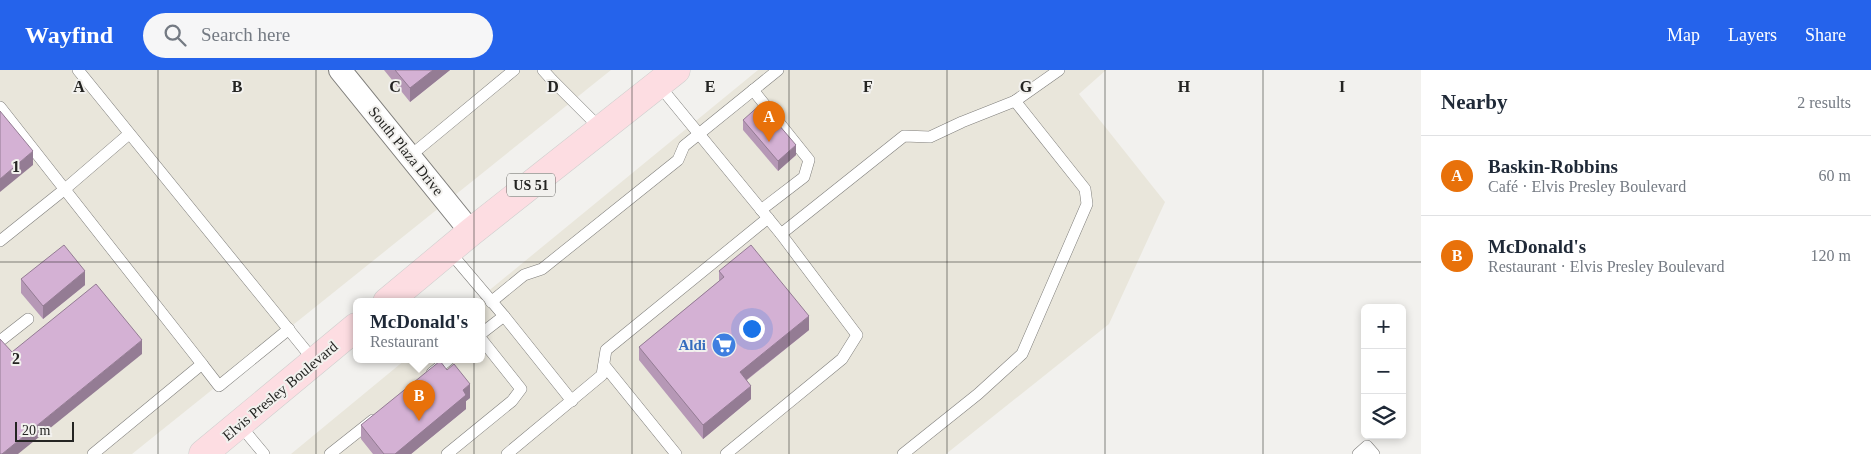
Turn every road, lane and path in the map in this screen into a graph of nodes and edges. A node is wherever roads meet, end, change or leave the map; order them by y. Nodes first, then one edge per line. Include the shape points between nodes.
1 (78, 70) edge
2 (340, 70) edge
3 (514, 70) edge
4 (543, 70) edge
5 (778, 70) edge
6 (1059, 70) edge
7 (667, 77) edge
8 (753, 90) junction
9 (1015, 101) junction
10 (0, 107) edge
11 (602, 129) junction
12 (129, 134) junction
13 (699, 134) junction
14 (410, 156) junction
15 (65, 189) junction
16 (764, 214) junction
17 (472, 232) junction
18 (781, 234) junction
19 (0, 241) edge
20 (449, 250) junction
21 (392, 298) edge
22 (491, 302) junction
23 (504, 316) junction
24 (28, 318) dead end
25 (289, 329) junction
26 (353, 330) edge
27 (485, 332) edge
28 (0, 341) edge
29 (485, 344) edge
30 (315, 362) junction
31 (444, 363) edge
32 (202, 364) junction
33 (604, 365) junction
34 (426, 377) edge
35 (572, 401) junction
36 (382, 413) edge
37 (240, 424) junction
38 (93, 454) edge
39 (203, 454) edge
40 (264, 454) edge
41 (330, 454) edge
42 (446, 454) edge
43 (507, 454) edge
44 (676, 454) edge
45 (726, 454) edge
46 (903, 454) edge
47 (1358, 454) edge
48 (1374, 454) edge

1 - 12 lane
2 - 14 street, South Plaza Drive
3 - 14 lane
4 - 11 lane
5 - 8 lane
6 - 9 lane
7 - 11 main road, US 51
7 - 13 lane
8 - 13 lane
8 - 16 lane via 809,160 804,177
9 - 18 lane via 930,137 904,136
9 - 46 lane via 1085,189 1087,204 1022,354
10 - 15 lane
11 - 17 main road, US 51
12 - 15 lane
12 - 25 lane
13 - 16 lane
13 - 22 lane via 684,146 678,160 542,269 524,276
14 - 17 street, South Plaza Drive
15 - 19 lane
15 - 32 lane
16 - 18 lane
16 - 33 lane via 606,350
17 - 20 main road, US 51
18 - 45 lane via 857,335 842,359
20 - 21 main road, US 51
20 - 22 lane
22 - 23 lane
23 - 27 lane
23 - 35 lane
24 - 28 lane
25 - 30 lane
25 - 32 lane via 219,386
26 - 30 main road, Elvis Presley Boulevard
29 - 42 lane via 521,388 512,401
30 - 37 main road, Elvis Presley Boulevard
31 - 34 lane
32 - 38 lane
33 - 35 lane via 602,375
33 - 44 lane
35 - 43 lane
36 - 41 lane
37 - 39 main road, Elvis Presley Boulevard
37 - 40 lane
47 - 48 lane via 1367,446

